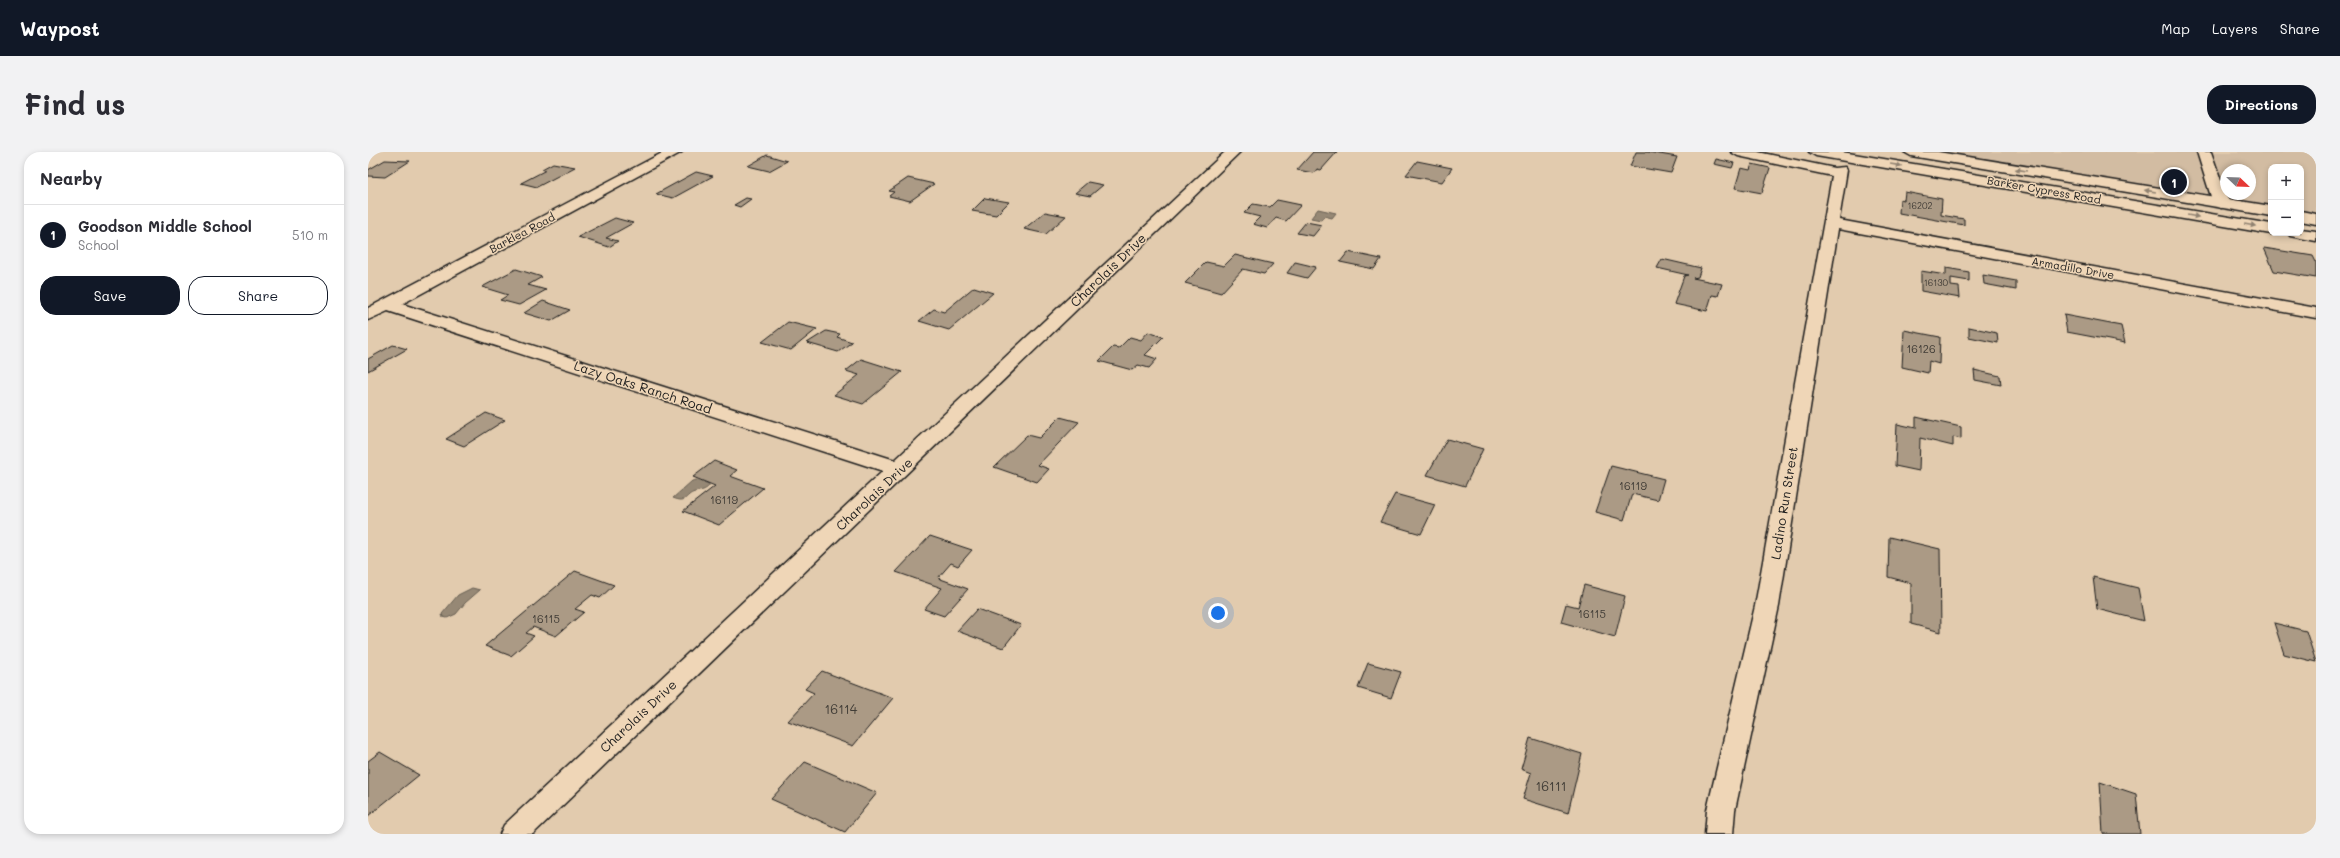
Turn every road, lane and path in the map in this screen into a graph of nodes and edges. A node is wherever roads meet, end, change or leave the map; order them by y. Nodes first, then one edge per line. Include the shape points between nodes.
1 (675, 152) edge
2 (1233, 152) edge
3 (1738, 152) edge
4 (1816, 152) edge
5 (1911, 152) edge
6 (2204, 152) edge
7 (1940, 154) edge
8 (1940, 173) junction
9 (2221, 203) junction
10 (2268, 211) edge
11 (2304, 217) edge
12 (2316, 219) edge
13 (2228, 222) junction
14 (1830, 223) junction
15 (2268, 229) edge
16 (2304, 234) edge
17 (2316, 236) edge
18 (387, 305) junction
19 (2316, 313) edge
20 (368, 315) edge
21 (900, 469) junction
22 (514, 834) edge
23 (1719, 834) edge

1 - 18 street, Barklea Road
2 - 21 street, Charolais Drive
3 - 14 street, Ladino Run Street via 1840,172
4 -> 8 main road, Barker Cypress Road
5 - 7 main road, Barker Cypress Road
6 - 9 street
7 - 8 main road
9 -> 7 main road, Barker Cypress Road
8 -> 13 main road, Barker Cypress Road
9 - 10 main road, Barker Cypress Road
9 - 13 main road
11 - 12 main road
13 -> 15 main road, Barker Cypress Road
14 - 19 street, Armadillo Drive
14 - 23 street, Ladino Run Street via 1767,606 1721,810
16 - 17 main road
18 - 20 street, Barklea Road
18 - 21 street, Lazy Oaks Ranch Road
21 - 22 street, Charolais Drive

